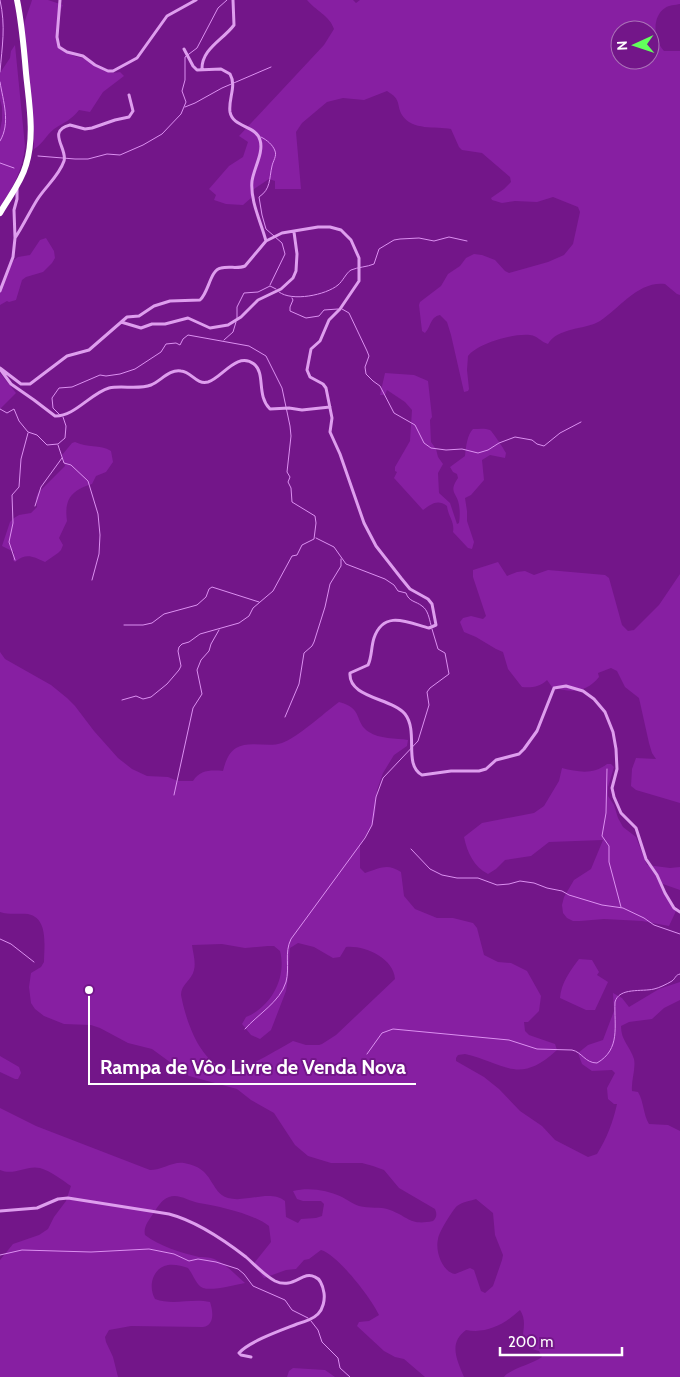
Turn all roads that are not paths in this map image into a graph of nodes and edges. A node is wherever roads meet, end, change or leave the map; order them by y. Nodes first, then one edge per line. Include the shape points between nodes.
1 (16, 0) edge
2 (60, 0) edge
3 (196, 0) edge
4 (233, 0) edge
5 (184, 49) dead end
6 (202, 70) junction
7 (129, 95) dead end
8 (17, 186) junction
9 (0, 212) edge
10 (294, 232) junction
11 (15, 238) junction
12 (266, 241) junction
13 (0, 291) edge
14 (120, 322) junction
15 (0, 368) edge
16 (330, 407) junction
17 (680, 912) edge
18 (0, 1211) edge
19 (251, 1357) dead end

1 - 8 highway via 31,129 26,165
2 - 3 street via 56,37 60,47 111,71 137,58 167,16
4 - 6 street via 234,25 208,50
5 - 6 street via 195,69
6 - 12 street via 221,69 230,74 233,83 231,116 260,138 252,191
7 - 11 street via 133,111 129,117 92,128 70,125 62,129 58,136 65,154 63,163
8 - 9 highway
8 - 11 street via 13,215
10 - 12 street via 276,235
10 - 14 street via 298,254 293,278 281,289 258,300 228,325 210,328 188,318 141,328
10 - 16 street via 324,226 341,230 350,237 359,258 359,283 328,322 320,342 311,349 308,362 308,374 324,386
11 - 13 street via 12,263
12 - 14 street via 245,266 215,271 207,292 200,300 170,301
14 - 15 street via 89,350 67,356 30,384 21,384
15 - 16 street via 10,384 55,416 68,414 107,389 151,385 177,370 206,383 242,361 251,362 258,369 263,399 270,409
16 - 17 street via 330,432 364,524 376,546 410,589 432,604 436,620 432,628 402,620 382,625 375,637 368,665 350,673 353,686 405,714 413,733 413,762 422,775 480,771 499,759 515,756 537,731 554,688 573,687 588,694 605,712 616,740 617,764 612,788 617,804 636,828 646,860 674,908
18 - 19 street via 37,1208 68,1198 169,1214 182,1217 241,1253 277,1282 288,1284 306,1276 317,1278 324,1296 319,1312 239,1353

